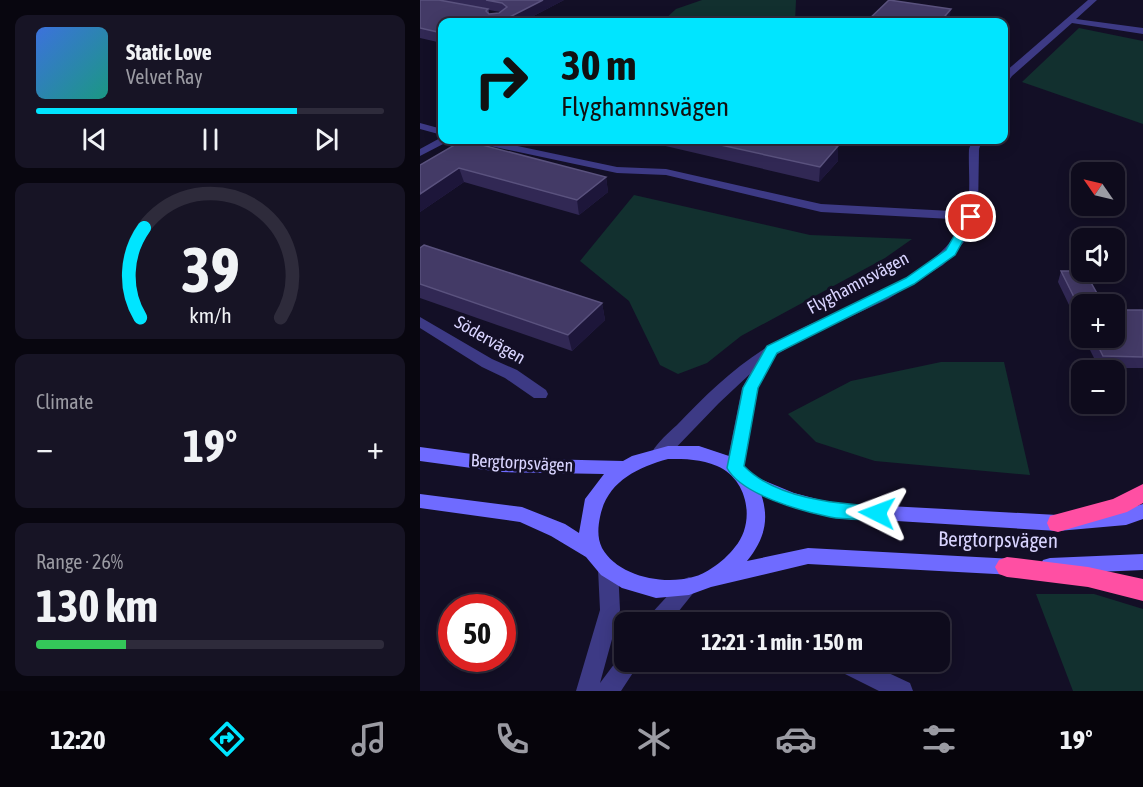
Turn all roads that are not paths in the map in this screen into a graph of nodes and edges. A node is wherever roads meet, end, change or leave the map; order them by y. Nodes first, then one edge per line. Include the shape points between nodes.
1 (1093, 0) edge
2 (1069, 20) junction
3 (1143, 31) edge
4 (1008, 77) edge
5 (420, 126) edge
6 (438, 131) edge
7 (438, 143) edge
8 (494, 144) edge
9 (976, 144) edge
10 (420, 153) edge
11 (951, 215) dead end
12 (420, 322) edge
13 (772, 350) junction
14 (540, 394) dead end
15 (661, 452) junction
16 (420, 454) edge
17 (624, 468) junction
18 (742, 475) junction
19 (1143, 493) edge
20 (420, 501) edge
21 (1143, 511) edge
22 (1058, 523) junction
23 (594, 551) junction
24 (1143, 562) edge
25 (1006, 567) junction
26 (608, 569) junction
27 (711, 578) junction
28 (689, 586) junction
29 (1143, 590) edge
30 (666, 612) edge
31 (622, 672) edge
32 (863, 672) edge
33 (587, 691) edge
34 (608, 691) edge
35 (902, 691) edge

1 - 2 street
2 - 3 street
2 - 4 street
5 - 6 street
7 - 10 street
8 - 11 street via 605,168 666,172 821,208
9 - 13 street, Flyghamnsvägen via 971,217 951,252 910,281
12 - 14 street, Södervägen
13 - 15 street, Flyghamnsvägen via 731,381
13 - 18 street via 750,388
15 - 17 main road, Bergtorpsvägen
15 - 18 main road, Bergtorpsvägen via 688,451 718,458
16 - 17 main road, Bergtorpsvägen via 501,465
17 - 23 main road, Bergtorpsvägen via 600,490 590,510 588,531
18 - 22 main road, Bergtorpsvägen via 791,499 832,510
18 - 27 main road, Bergtorpsvägen via 756,500 758,520 750,542 735,562
19 - 22 highway via 1119,506
20 - 23 main road, Bergtorpsvägen via 522,515
21 - 22 main road, Bergtorpsvägen via 1126,517
23 - 26 main road, Bergtorpsvägen
24 - 25 main road, Bergtorpsvägen
25 - 27 main road, Bergtorpsvägen via 808,556
25 - 29 highway via 1089,577
26 - 28 main road, Bergtorpsvägen via 629,582 656,589
26 - 33 street via 610,610
27 - 28 main road, Bergtorpsvägen
28 - 30 street
31 - 34 street
32 - 35 street

